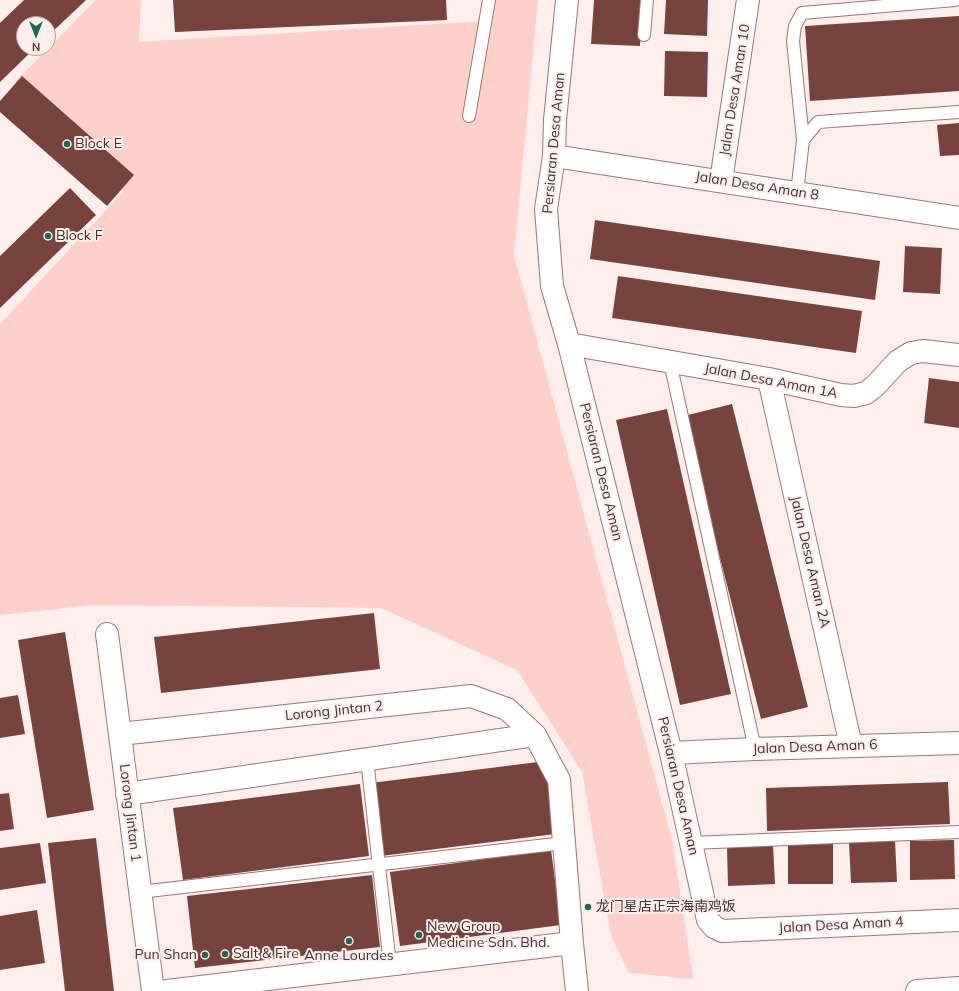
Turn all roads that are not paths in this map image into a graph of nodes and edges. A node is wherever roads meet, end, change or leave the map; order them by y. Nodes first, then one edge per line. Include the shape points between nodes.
1 (489, 0) edge
2 (567, 0) edge
3 (647, 0) edge
4 (748, 0) edge
5 (955, 0) edge
6 (644, 35) dead end
7 (959, 112) edge
8 (469, 116) dead end
9 (803, 140) junction
10 (554, 156) junction
11 (721, 181) junction
12 (797, 193) junction
13 (959, 218) edge
14 (570, 344) junction
15 (959, 355) edge
16 (670, 362) junction
17 (770, 379) junction
18 (107, 634) dead end
19 (120, 734) junction
20 (535, 735) junction
21 (959, 743) edge
22 (852, 746) junction
23 (755, 749) junction
24 (671, 753) junction
25 (368, 759) junction
26 (128, 794) junction
27 (959, 832) edge
28 (564, 843) junction
29 (691, 843) junction
30 (378, 864) junction
31 (140, 892) junction
32 (959, 920) edge
33 (722, 931) joint
34 (572, 943) junction
35 (390, 965) junction
36 (959, 988) edge
37 (153, 991) edge
38 (167, 991) edge
39 (577, 991) edge
40 (917, 991) edge

1 - 8 lane
2 - 10 street, Persiaran Desa Aman
3 - 6 lane
4 - 11 street, Jalan Desa Aman 10
5 - 9 lane via 802,13 795,26 793,41
7 - 9 lane via 818,122
9 - 12 lane
10 - 11 street, Jalan Desa Aman 8
10 - 14 street, Persiaran Desa Aman via 546,216 552,286
11 - 12 street, Jalan Desa Aman 8
12 - 13 street, Jalan Desa Aman 8
14 - 16 street, Jalan Desa Aman 1A
14 - 24 street, Persiaran Desa Aman
15 - 17 street, Jalan Desa Aman 1A via 923,351 911,353 898,361 875,386 854,396
16 - 17 street, Jalan Desa Aman 1A
16 - 23 lane
17 - 22 street, Jalan Desa Aman 2A
18 - 19 street, Lorong Jintan 1
19 - 20 street, Lorong Jintan 2 via 471,696 507,710
19 - 26 street, Lorong Jintan 1
20 - 25 street
20 - 28 street, Lorong Jintan 2 via 559,780
21 - 22 street, Jalan Desa Aman 6
22 - 23 street, Jalan Desa Aman 6
23 - 24 street, Jalan Desa Aman 6
24 - 29 street, Persiaran Desa Aman
25 - 26 street
25 - 30 lane
26 - 31 street, Lorong Jintan 1
27 - 29 lane
28 - 30 lane
28 - 34 street, Lorong Jintan 2
29 - 33 street, Persiaran Desa Aman via 708,920
30 - 31 lane
30 - 35 lane
31 - 37 street, Lorong Jintan 1
32 - 33 street, Jalan Desa Aman 4
34 - 35 street
34 - 39 street, Lorong Jintan 2
35 - 38 street
36 - 40 street

